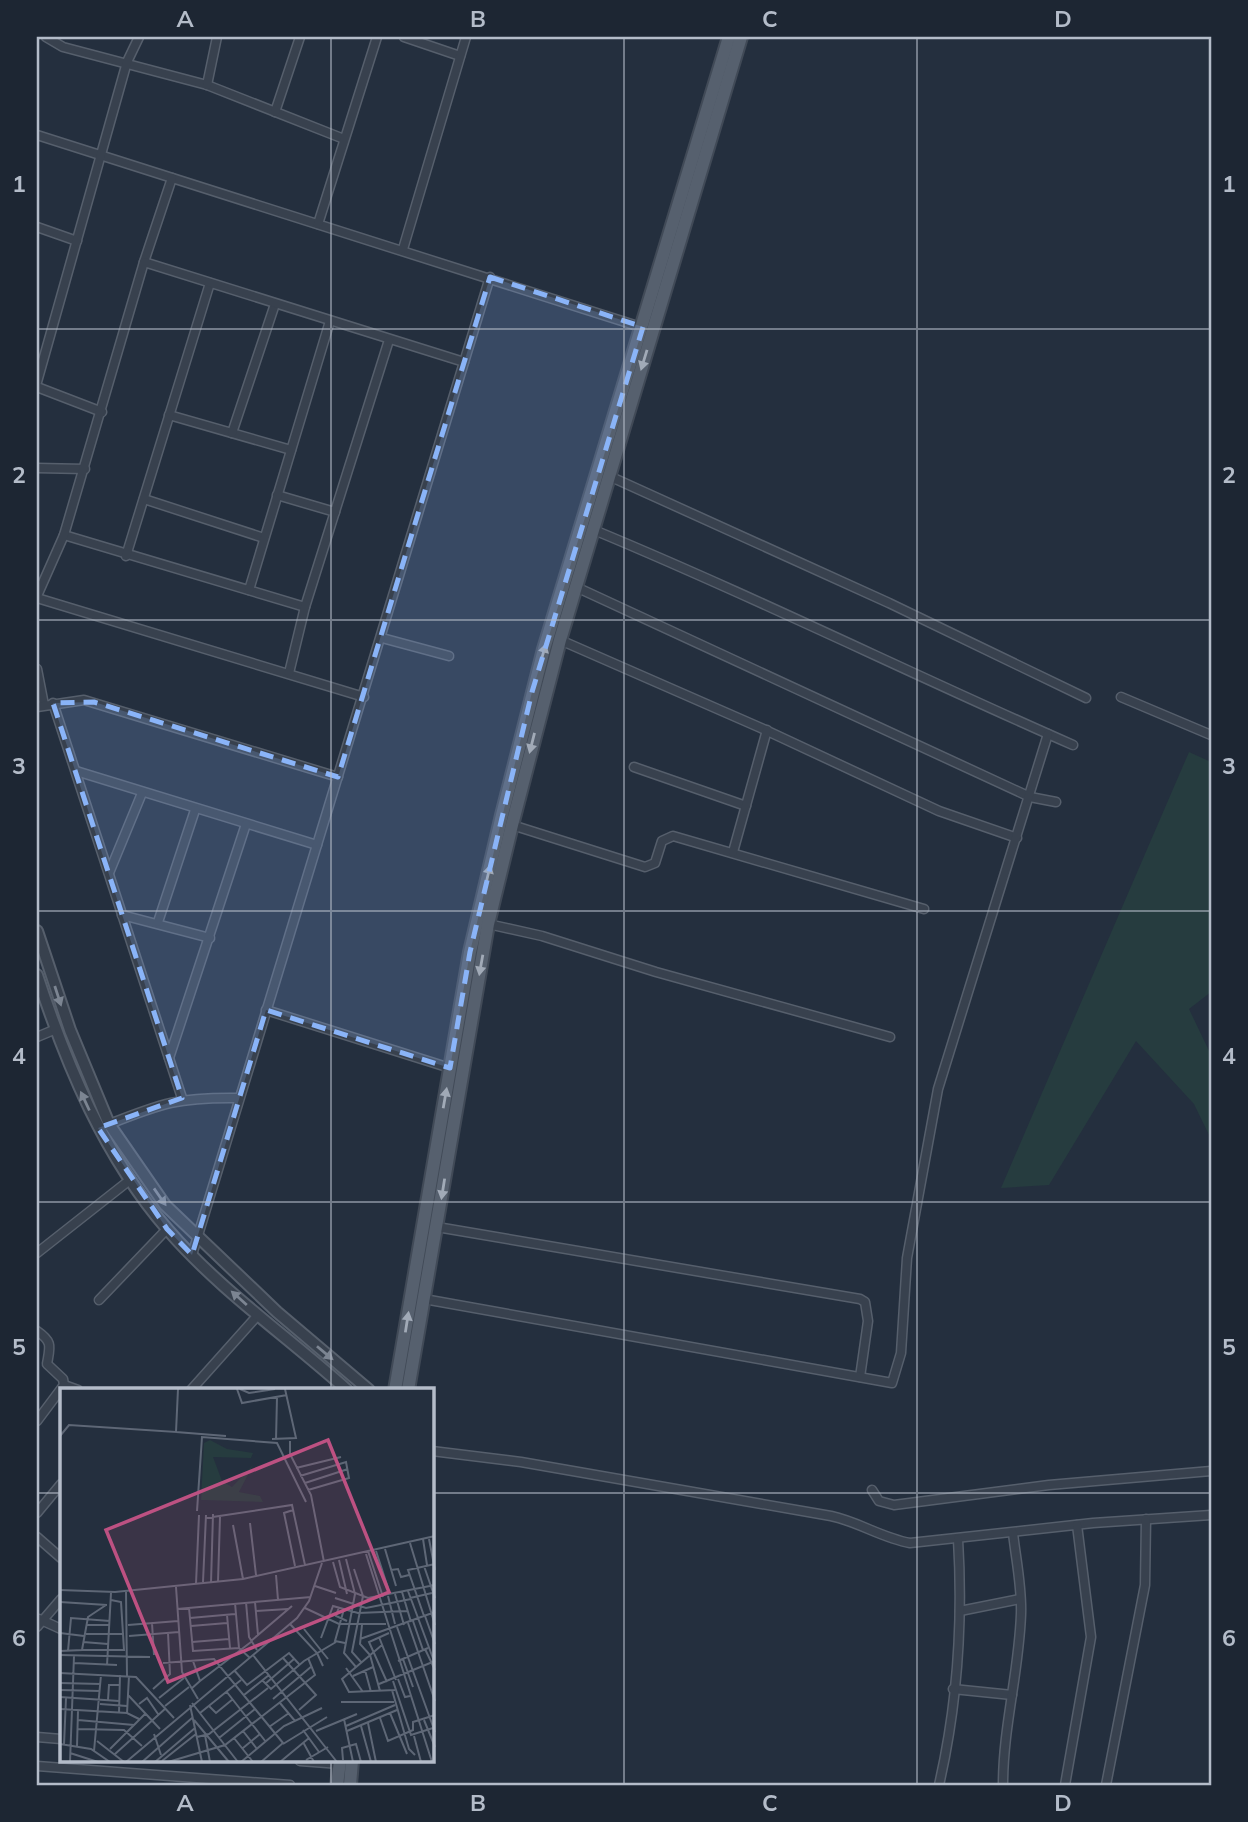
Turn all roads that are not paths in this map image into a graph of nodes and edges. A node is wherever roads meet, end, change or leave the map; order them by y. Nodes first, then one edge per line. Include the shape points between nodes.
1 (46, 37) edge
2 (139, 37) edge
3 (217, 37) edge
4 (300, 37) edge
5 (377, 37) edge
6 (404, 37) edge
7 (466, 37) edge
8 (729, 37) edge
9 (741, 37) edge
10 (460, 56) junction
11 (127, 62) junction
12 (207, 85) junction
13 (275, 112) junction
14 (37, 135) edge
15 (344, 139) junction
16 (99, 155) junction
17 (172, 178) junction
18 (318, 224) junction
19 (37, 227) edge
20 (77, 241) junction
21 (403, 249) junction
22 (144, 262) junction
23 (490, 277) junction
24 (210, 283) junction
25 (275, 304) junction
26 (330, 321) junction
27 (648, 329) junction
28 (389, 340) junction
29 (464, 362) junction
30 (37, 385) edge
31 (102, 412) junction
32 (169, 415) junction
33 (232, 433) junction
34 (291, 450) junction
35 (37, 468) edge
36 (85, 469) junction
37 (609, 476) junction
38 (278, 495) junction
39 (144, 499) junction
40 (335, 512) junction
41 (594, 530) junction
42 (64, 535) junction
43 (264, 538) junction
44 (126, 556) junction
45 (576, 587) junction
46 (248, 590) junction
47 (37, 597) edge
48 (305, 607) junction
49 (382, 638) junction
50 (560, 640) junction
51 (449, 656) dead end
52 (37, 669) edge
53 (289, 673) junction
54 (364, 697) junction
55 (1121, 697) dead end
56 (1086, 698) dead end
57 (45, 705) edge
58 (767, 730) junction
59 (1048, 734) junction
60 (1211, 735) edge
61 (1073, 745) dead end
62 (634, 767) dead end
63 (76, 771) junction
64 (338, 777) junction
65 (142, 793) junction
66 (1030, 797) junction
67 (1056, 802) dead end
68 (746, 806) junction
69 (195, 810) junction
70 (246, 824) junction
71 (512, 825) junction
72 (1017, 838) junction
73 (317, 845) junction
74 (733, 852) junction
75 (109, 873) junction
76 (924, 909) dead end
77 (122, 915) junction
78 (158, 922) junction
79 (488, 924) junction
80 (37, 931) edge
81 (210, 938) junction
82 (37, 976) edge
83 (266, 1010) junction
84 (56, 1029) junction
85 (37, 1037) edge
86 (890, 1037) dead end
87 (169, 1059) junction
88 (450, 1068) junction
89 (182, 1098) junction
90 (239, 1098) junction
91 (104, 1126) junction
92 (131, 1179) junction
93 (437, 1227) junction
94 (167, 1229) junction
95 (197, 1236) junction
96 (37, 1253) edge
97 (192, 1255) junction
98 (424, 1299) junction
99 (99, 1300) dead end
100 (258, 1315) junction
101 (37, 1331) edge
102 (860, 1377) junction
103 (64, 1385) junction
104 (62, 1388) edge
105 (72, 1388) edge
106 (193, 1388) edge
107 (345, 1388) edge
108 (367, 1388) edge
109 (395, 1388) edge
110 (408, 1388) edge
111 (60, 1390) edge
112 (37, 1419) edge
113 (434, 1451) edge
114 (1211, 1471) edge
115 (60, 1485) edge
116 (872, 1490) dead end
117 (37, 1513) edge
118 (1211, 1515) edge
119 (1146, 1519) junction
120 (1077, 1525) junction
121 (1013, 1533) junction
122 (37, 1537) edge
123 (958, 1539) junction
124 (60, 1557) edge
125 (1020, 1599) junction
126 (60, 1600) edge
127 (960, 1611) junction
128 (38, 1622) edge
129 (60, 1629) edge
130 (953, 1689) junction
131 (1012, 1695) junction
132 (37, 1737) edge
133 (60, 1739) edge
134 (344, 1762) edge
135 (37, 1766) edge
136 (290, 1785) edge
137 (337, 1785) edge
138 (350, 1785) edge
139 (939, 1785) edge
140 (1003, 1785) edge
141 (1065, 1785) edge
142 (1107, 1785) edge

1 - 11 street via 63,47
2 - 11 street
3 - 12 street
4 - 13 street
5 - 15 street
6 - 10 street
7 - 10 street
8 - 27 main road
9 - 27 main road
10 - 21 street
11 - 12 street
11 - 16 street
12 - 13 street
13 - 15 street
14 - 16 street
15 - 18 street
16 - 17 street
16 - 20 street
17 - 18 street
17 - 22 street
18 - 21 street
19 - 20 street
20 - 30 street
21 - 23 street
22 - 24 street
22 - 31 street
23 - 27 street
23 - 29 street
24 - 25 street
24 - 32 street
25 - 26 street
25 - 33 street
26 - 28 street
26 - 34 street
27 -> 37 main road
88 -> 27 main road via 470,952 532,692
28 - 29 street
28 - 40 street
29 - 49 street
30 - 31 street
31 - 36 street
32 - 33 street
32 - 39 street
33 - 34 street
34 - 38 street
35 - 36 street
36 - 42 street
37 - 41 main road
37 - 56 street
38 - 40 street
38 - 43 street
39 - 43 street
39 - 44 street
40 - 48 street
41 - 45 main road
41 - 59 street
42 - 44 street
42 - 47 street
43 - 46 street
44 - 46 street
45 - 50 main road
45 - 66 street
46 - 48 street
47 - 53 street
48 - 53 street
49 - 51 street
49 - 54 street
50 - 58 street
50 -> 71 main road
52 - 57 street
53 - 54 street
54 - 64 street
55 - 60 street
57 - 63 street
57 - 64 street via 84,700
58 - 68 street
58 - 72 street via 939,811
59 - 61 street
59 - 66 street
62 - 68 street
63 - 65 street
63 - 75 street
64 - 73 street
65 - 69 street
65 - 75 street
66 - 67 street
66 - 72 street
68 - 74 street
69 - 70 street
69 - 78 street
70 - 73 street
70 - 81 street
71 - 74 street via 645,867 655,863 662,841 673,836
71 - 79 main road
72 - 102 street via 929,1129 907,1258 901,1353 891,1382
73 - 83 street
74 - 76 street
75 - 77 street
77 - 78 street
77 - 87 street
78 - 81 street
79 - 86 street
79 -> 93 main road
80 -> 91 street
81 - 87 street
82 - 84 street
83 - 88 street
83 - 90 street
84 - 85 street
91 -> 84 street
87 - 89 street
109 -> 88 main road
89 - 90 street
89 - 91 street
90 - 95 street
91 - 92 street
91 -> 95 street via 165,1205
92 - 94 street
92 - 96 street
93 - 98 main road
93 - 102 street via 860,1299 869,1312
94 - 97 street
94 - 99 street
95 - 97 street
95 -> 108 street
100 -> 97 street
98 - 102 street
98 - 110 main road
100 - 106 street
100 - 107 street
101 - 103 street via 52,1345 47,1364
103 - 104 street
103 - 105 street
111 - 112 street
113 - 123 street via 831,1516 910,1543
114 - 116 street via 894,1505 879,1501
115 - 117 street
118 - 119 street
119 - 120 street
119 - 142 street via 1145,1585
120 - 121 street
120 - 141 street via 1091,1637
121 - 123 street
121 - 125 street
122 - 124 street
123 - 127 street
125 - 127 street
125 - 131 street
126 - 128 street
127 - 130 street
128 - 129 street
130 - 131 street
130 - 139 street
131 - 140 street via 1004,1734
132 - 133 street
134 - 137 main road
134 - 138 main road
135 - 136 street

